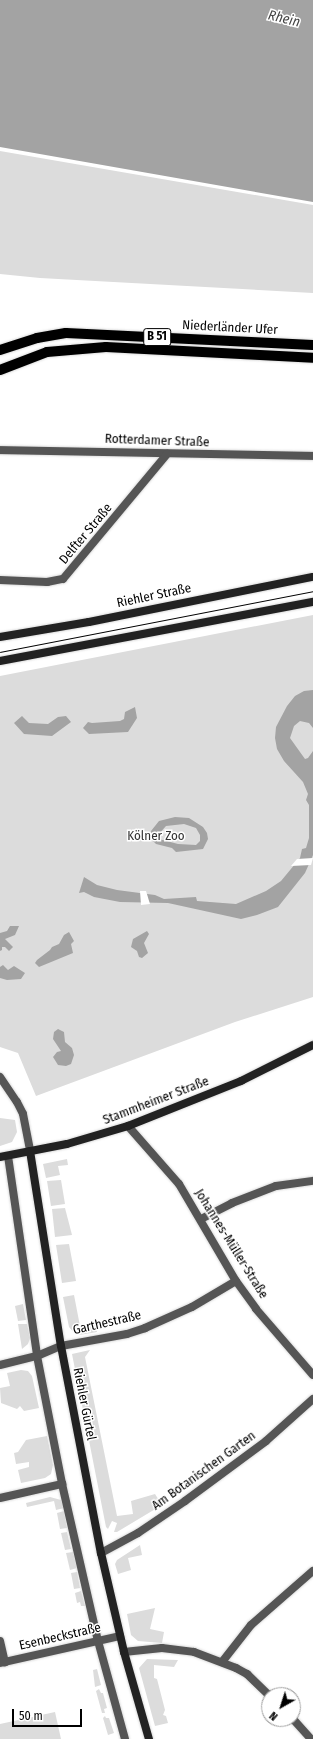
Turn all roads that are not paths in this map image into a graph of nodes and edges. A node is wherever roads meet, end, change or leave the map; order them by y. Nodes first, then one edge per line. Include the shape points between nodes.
1 (313, 345) edge
2 (1, 349) edge
3 (313, 358) edge
4 (0, 370) edge
5 (0, 450) edge
6 (167, 454) junction
7 (313, 456) edge
8 (313, 577) edge
9 (0, 580) edge
10 (313, 602) edge
11 (0, 637) edge
12 (0, 662) edge
13 (313, 1045) edge
14 (0, 1076) edge
15 (128, 1126) junction
16 (30, 1151) junction
17 (4, 1156) edge
18 (313, 1181) edge
19 (201, 1220) junction
20 (236, 1281) junction
21 (61, 1346) junction
22 (37, 1356) junction
23 (0, 1365) edge
24 (313, 1375) edge
25 (313, 1399) edge
26 (62, 1484) junction
27 (0, 1498) edge
28 (101, 1553) junction
29 (313, 1571) edge
30 (120, 1636) junction
31 (0, 1641) edge
32 (98, 1641) junction
33 (124, 1652) junction
34 (222, 1662) junction
35 (2, 1663) edge
36 (261, 1688) edge
37 (300, 1727) edge
38 (125, 1739) edge
39 (149, 1739) edge
40 (311, 1739) edge

1 - 2 main road, Niederländer Ufer / B 51 via 66,333 37,338
3 - 4 main road, Niederländer Ufer / B 51 via 106,347 47,352
5 - 6 street, Rotterdamer Straße
6 - 7 street, Rotterdamer Straße
6 - 9 street, Delfter Straße via 63,579 47,582
8 - 11 street, Riehler Straße via 89,622
10 - 12 street
13 - 15 street, Stammheimer Straße via 240,1081
14 - 16 street, Riehler Gürtel via 23,1114
15 - 16 street, Stammheimer Straße via 67,1144
15 - 19 street, Johannes-Müller-Straße via 180,1184
16 - 17 street, Stammheimer Straße
16 - 21 street, Riehler Gürtel
17 - 22 street
18 - 19 street via 276,1186 232,1203
19 - 20 street, Johannes-Müller-Straße
20 - 21 street, Garthestraße via 192,1307 145,1328
20 - 24 street, Johannes-Müller-Straße via 256,1309
21 - 22 street, Garthestraße
21 - 28 street, Riehler Gürtel
22 - 23 street, Garthestraße
22 - 26 street
25 - 28 street, Am Botanischen Garten via 266,1441 185,1501 138,1533
26 - 27 street
26 - 32 street
28 - 30 street, Riehler Gürtel
29 - 34 street via 251,1625
30 - 32 street, Esenbeckstraße
30 - 33 street, Riehler Gürtel
31 - 35 street, Esenbeckstraße
32 - 35 street, Esenbeckstraße
32 - 38 street
33 - 34 street via 162,1648 194,1652
33 - 39 street, Riehler Gürtel
34 - 36 street via 246,1674
37 - 40 street

